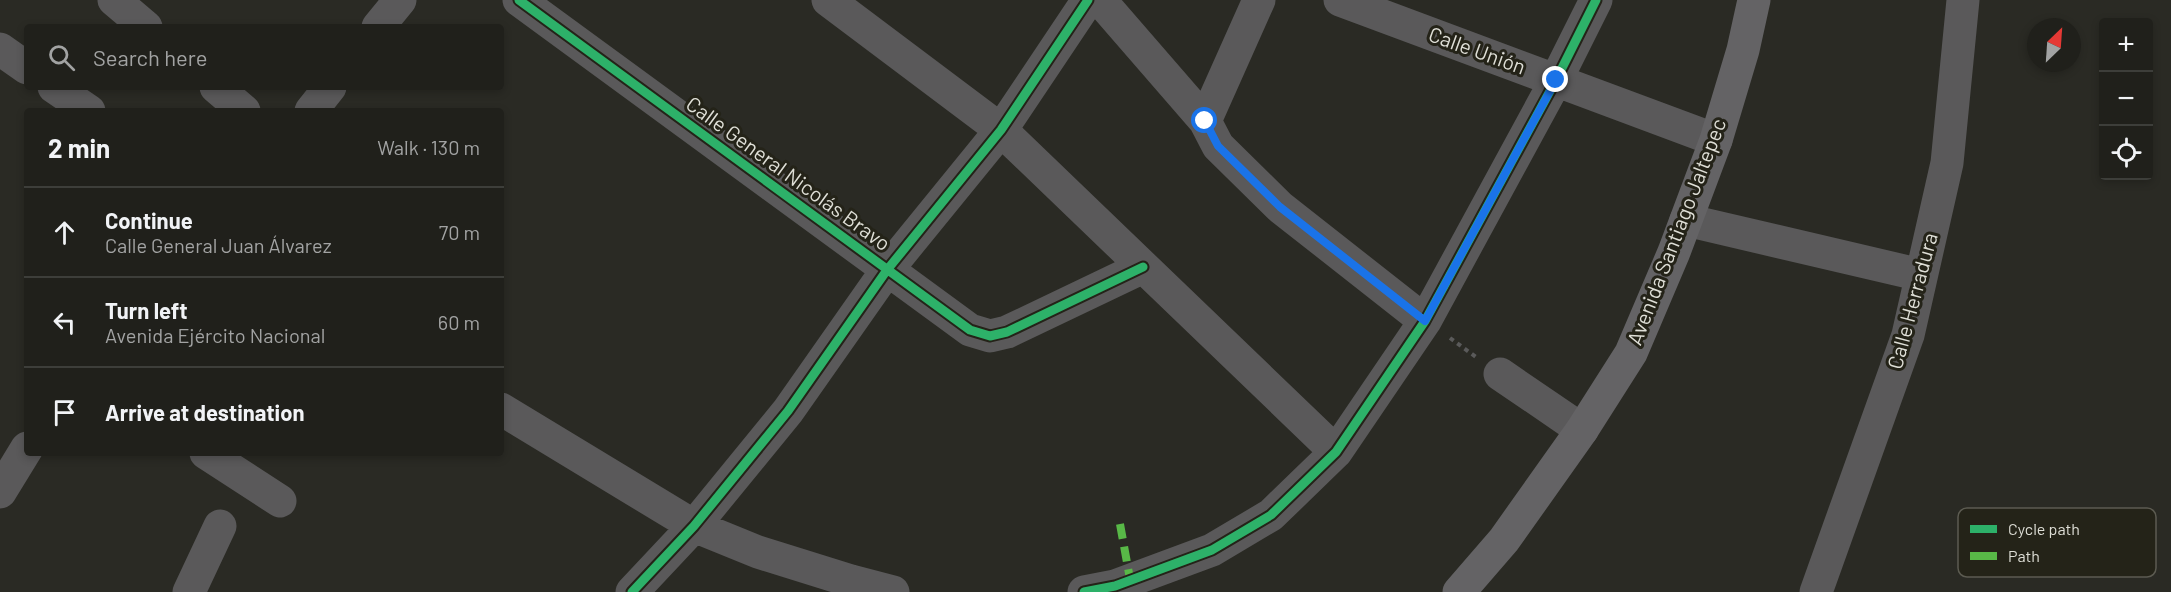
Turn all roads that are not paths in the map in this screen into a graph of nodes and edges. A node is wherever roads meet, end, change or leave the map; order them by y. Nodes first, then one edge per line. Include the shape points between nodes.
1 (114, 0) edge
2 (400, 0) edge
3 (519, 0) edge
4 (828, 0) edge
5 (1088, 0) edge
6 (1100, 0) edge
7 (1259, 0) edge
8 (1340, 0) edge
9 (1596, 0) edge
10 (1754, 0) edge
11 (1964, 0) edge
12 (142, 24) edge
13 (380, 24) edge
14 (0, 49) edge
15 (24, 66) edge
16 (1556, 80) junction
17 (58, 90) edge
18 (220, 90) edge
19 (328, 90) edge
20 (84, 108) edge
21 (240, 108) edge
22 (313, 108) edge
23 (1205, 121) junction
24 (1001, 130) junction
25 (1716, 140) junction
26 (1686, 220) junction
27 (1143, 267) junction
28 (888, 270) junction
29 (1921, 275) junction
30 (1425, 321) junction
31 (1500, 374) road end
32 (504, 411) edge
33 (1582, 430) junction
34 (1336, 452) junction
35 (24, 453) edge
36 (211, 456) edge
37 (0, 492) edge
38 (280, 501) dead end
39 (220, 525) dead end
40 (694, 526) junction
41 (1821, 590) edge
42 (189, 592) edge
43 (632, 592) edge
44 (893, 592) edge
45 (1084, 592) edge
46 (1459, 592) edge

1 - 12 street
2 - 13 street
3 - 28 street, Calle General Nicolás Bravo
4 - 24 street
5 - 24 street
6 - 23 street
7 - 23 street
8 - 16 street, Calle Unión
9 - 16 street
10 - 25 street, Avenida Santiago Jaltepec
11 - 29 street, Calle Herradura via 1947,163
14 - 15 street
16 - 25 street, Calle Unión
16 - 30 street
17 - 20 street
18 - 21 street
19 - 22 street
23 - 30 street via 1218,146 1280,207
24 - 27 street
24 - 28 street
25 - 26 street, Avenida Santiago Jaltepec
26 - 29 street
26 - 33 street, Avenida Santiago Jaltepec via 1631,353
27 - 28 street, Calle General Nicolás Bravo via 1007,332 990,336 970,330
27 - 34 street
28 - 40 street via 788,411
29 - 41 street, Calle Herradura via 1908,335
30 - 34 street
31 - 33 street
32 - 40 street
33 - 46 street, Avenida Santiago Jaltepec via 1504,540
34 - 45 street via 1271,515 1212,550 1115,586
35 - 37 street
36 - 38 street
39 - 42 street
40 - 43 street
40 - 44 street via 758,552

